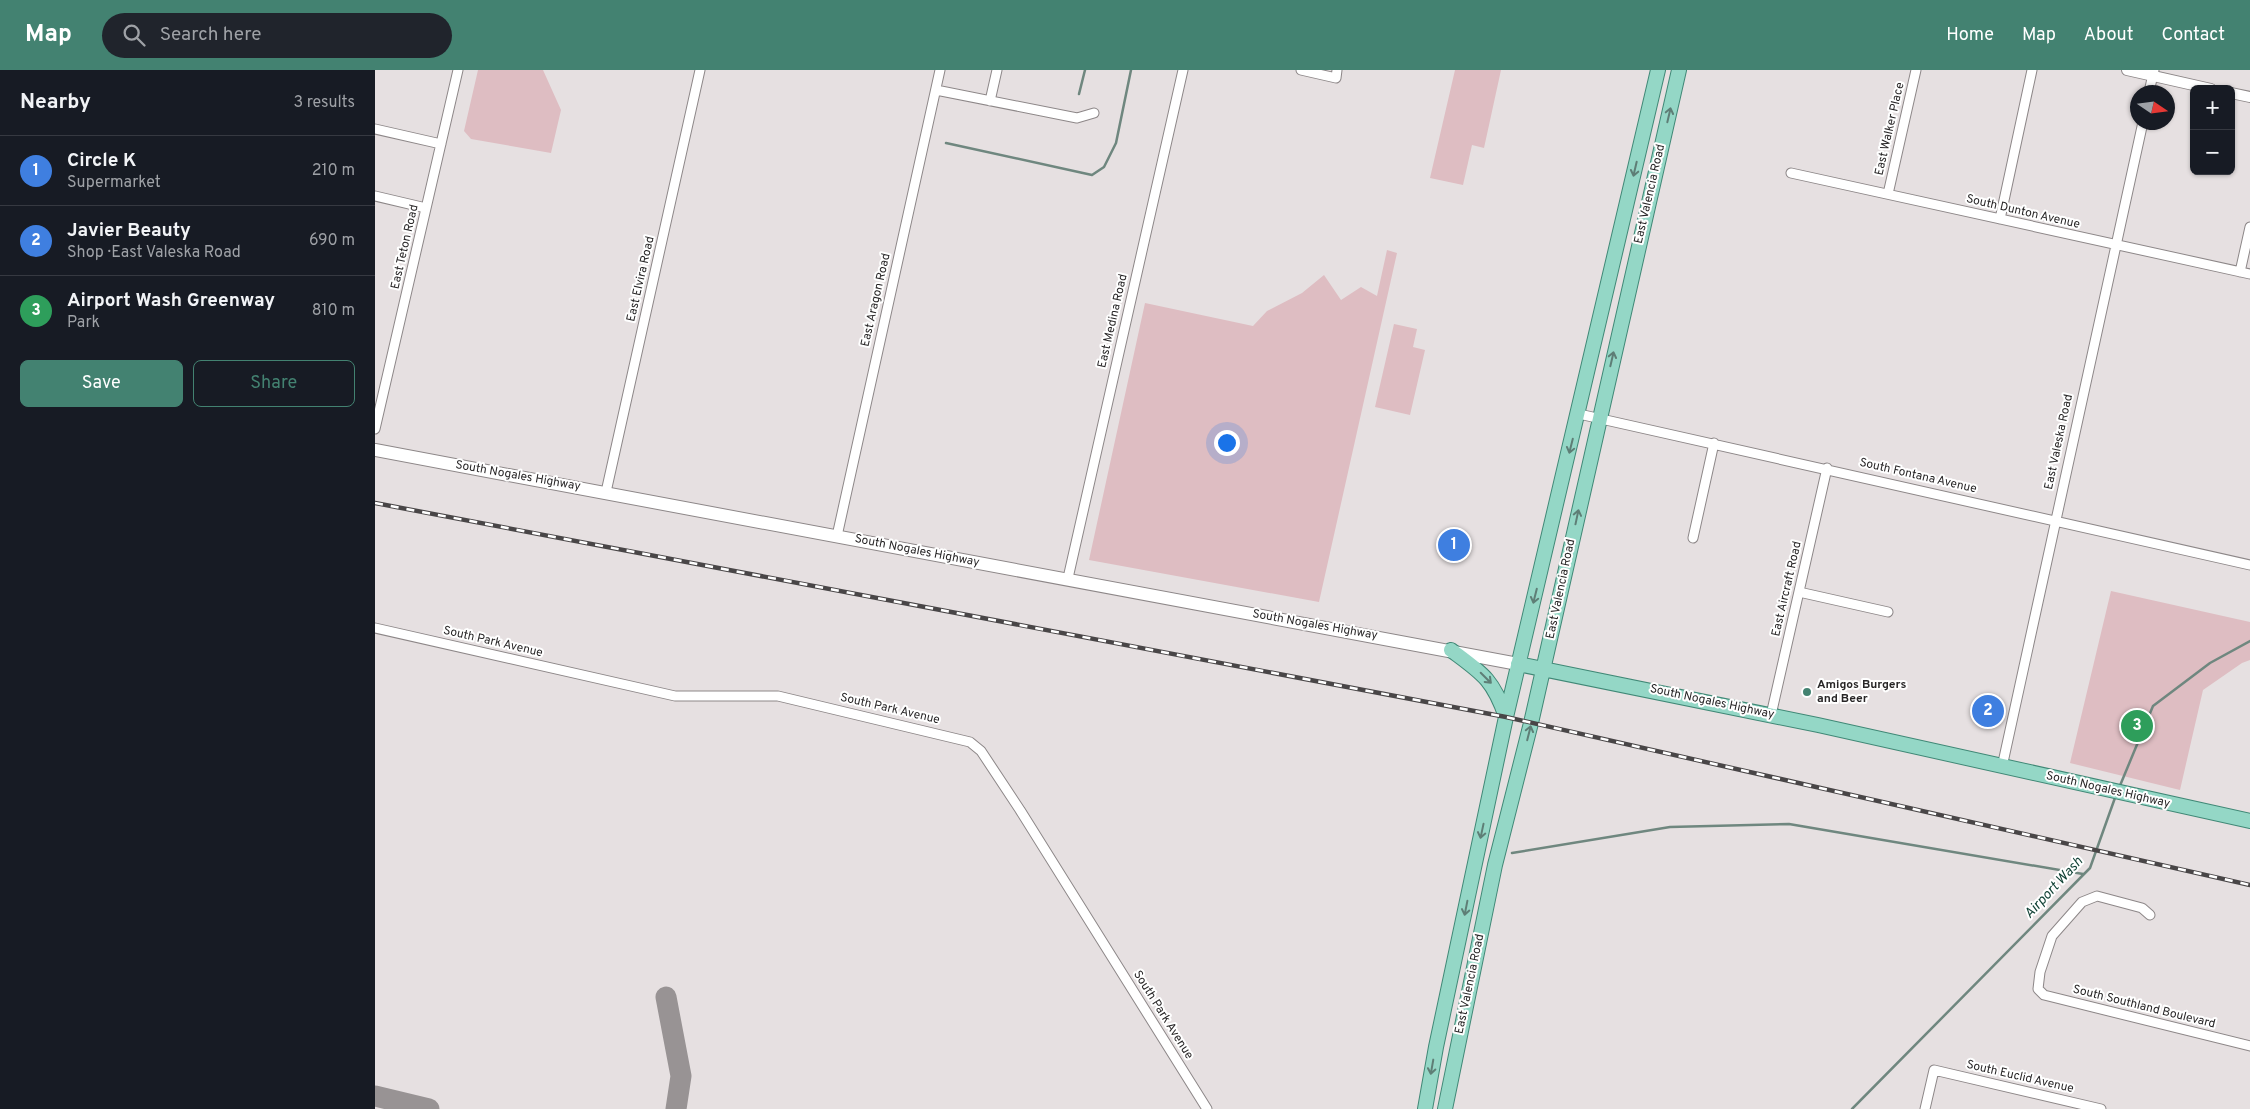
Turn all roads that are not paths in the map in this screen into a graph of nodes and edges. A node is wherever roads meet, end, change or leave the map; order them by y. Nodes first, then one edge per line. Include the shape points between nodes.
1 (458, 70) edge
2 (700, 70) edge
3 (940, 70) edge
4 (997, 70) edge
5 (1183, 70) edge
6 (1301, 70) edge
7 (1337, 70) edge
8 (1658, 70) edge
9 (1679, 70) edge
10 (1916, 70) edge
11 (2032, 70) edge
12 (2127, 70) edge
13 (2153, 73) edge
14 (2196, 85) edge
15 (936, 90) junction
16 (2235, 94) edge
17 (2250, 97) edge
18 (991, 101) junction
19 (1094, 113) dead end
20 (375, 129) edge
21 (2141, 130) edge
22 (441, 144) junction
23 (1791, 173) dead end
24 (1888, 194) junction
25 (375, 196) edge
26 (426, 208) junction
27 (2000, 219) junction
28 (1623, 221) junction
29 (1643, 225) junction
30 (2250, 228) edge
31 (2116, 245) junction
32 (2240, 272) junction
33 (2250, 274) edge
34 (1579, 414) junction
35 (1599, 418) junction
36 (375, 429) edge
37 (1714, 443) junction
38 (375, 450) edge
39 (1827, 468) junction
40 (606, 492) junction
41 (2055, 520) junction
42 (837, 536) junction
43 (1693, 538) dead end
44 (2250, 565) edge
45 (1068, 578) junction
46 (1799, 592) junction
47 (1888, 612) dead end
48 (375, 628) edge
49 (1451, 650) junction
50 (1518, 664) junction
51 (1544, 668) junction
52 (1771, 715) junction
53 (1506, 717) junction
54 (2002, 766) junction
55 (2250, 821) edge
56 (1475, 860) junction
57 (1495, 865) junction
58 (2150, 915) dead end
59 (2250, 1046) edge
60 (1436, 1048) junction
61 (1456, 1051) junction
62 (1207, 1109) edge
63 (1425, 1109) edge
64 (1445, 1109) edge
65 (1925, 1109) edge
66 (2101, 1109) edge

1 - 22 street, East Teton Road
2 - 40 street, East Elvira Road
3 - 15 street, East Aragon Road
4 - 18 street
5 - 45 street, East Medina Road
6 - 7 street via 1336,78
8 -> 28 main road, East Valencia Road
29 -> 9 main road, East Valencia Road
10 - 24 street, East Walker Place
11 - 27 street
12 - 13 street
13 - 14 street
15 - 18 street
15 - 42 street, East Aragon Road
16 - 17 street
18 - 19 street via 1077,118
20 - 22 street
21 - 31 street, East Valeska Road
22 - 26 street, East Teton Road
23 - 24 street, South Dunton Avenue
24 - 27 street, South Dunton Avenue
25 - 26 street
26 - 36 street, East Teton Road
27 - 31 street, South Dunton Avenue
28 - 29 main road
28 - 34 main road, East Valencia Road
35 -> 29 main road, East Valencia Road
30 - 32 street
31 - 32 street, South Dunton Avenue
31 - 41 street, East Valeska Road
32 - 33 street, South Dunton Avenue
34 - 35 street, South Fontana Avenue
34 -> 50 main road, East Valencia Road
35 - 37 street, South Fontana Avenue
51 -> 35 main road, East Valencia Road
37 - 39 street, South Fontana Avenue
37 - 43 street
38 - 40 main road, South Nogales Highway
39 - 41 street, South Fontana Avenue
39 - 46 street, East Aircraft Road
40 - 42 main road, South Nogales Highway
41 - 44 street, South Fontana Avenue
41 - 54 street, East Valeska Road
42 - 45 main road, South Nogales Highway
45 - 49 main road, South Nogales Highway
46 - 47 street
46 - 52 street, East Aircraft Road
48 - 62 street, South Park Avenue via 675,696 778,696 970,742 981,751 1020,810
49 - 50 main road, South Nogales Highway
49 -> 53 main road via 1489,679 1496,688
50 - 51 main road, South Nogales Highway
50 - 53 main road, East Valencia Road
51 - 52 main road, South Nogales Highway
57 -> 51 main road, East Valencia Road
52 - 54 main road, South Nogales Highway
53 -> 56 main road, East Valencia Road
54 - 55 main road, South Nogales Highway
56 - 57 main road
56 -> 60 main road, East Valencia Road
57 - 61 main road, East Valencia Road
58 - 59 street, South Southland Boulevard via 2143,908 2092,897 2082,902 2052,936 2037,986 2044,995
60 - 61 main road
60 -> 63 main road, East Valencia Road
61 - 64 main road, East Valencia Road
65 - 66 street, South Euclid Avenue via 1934,1070

